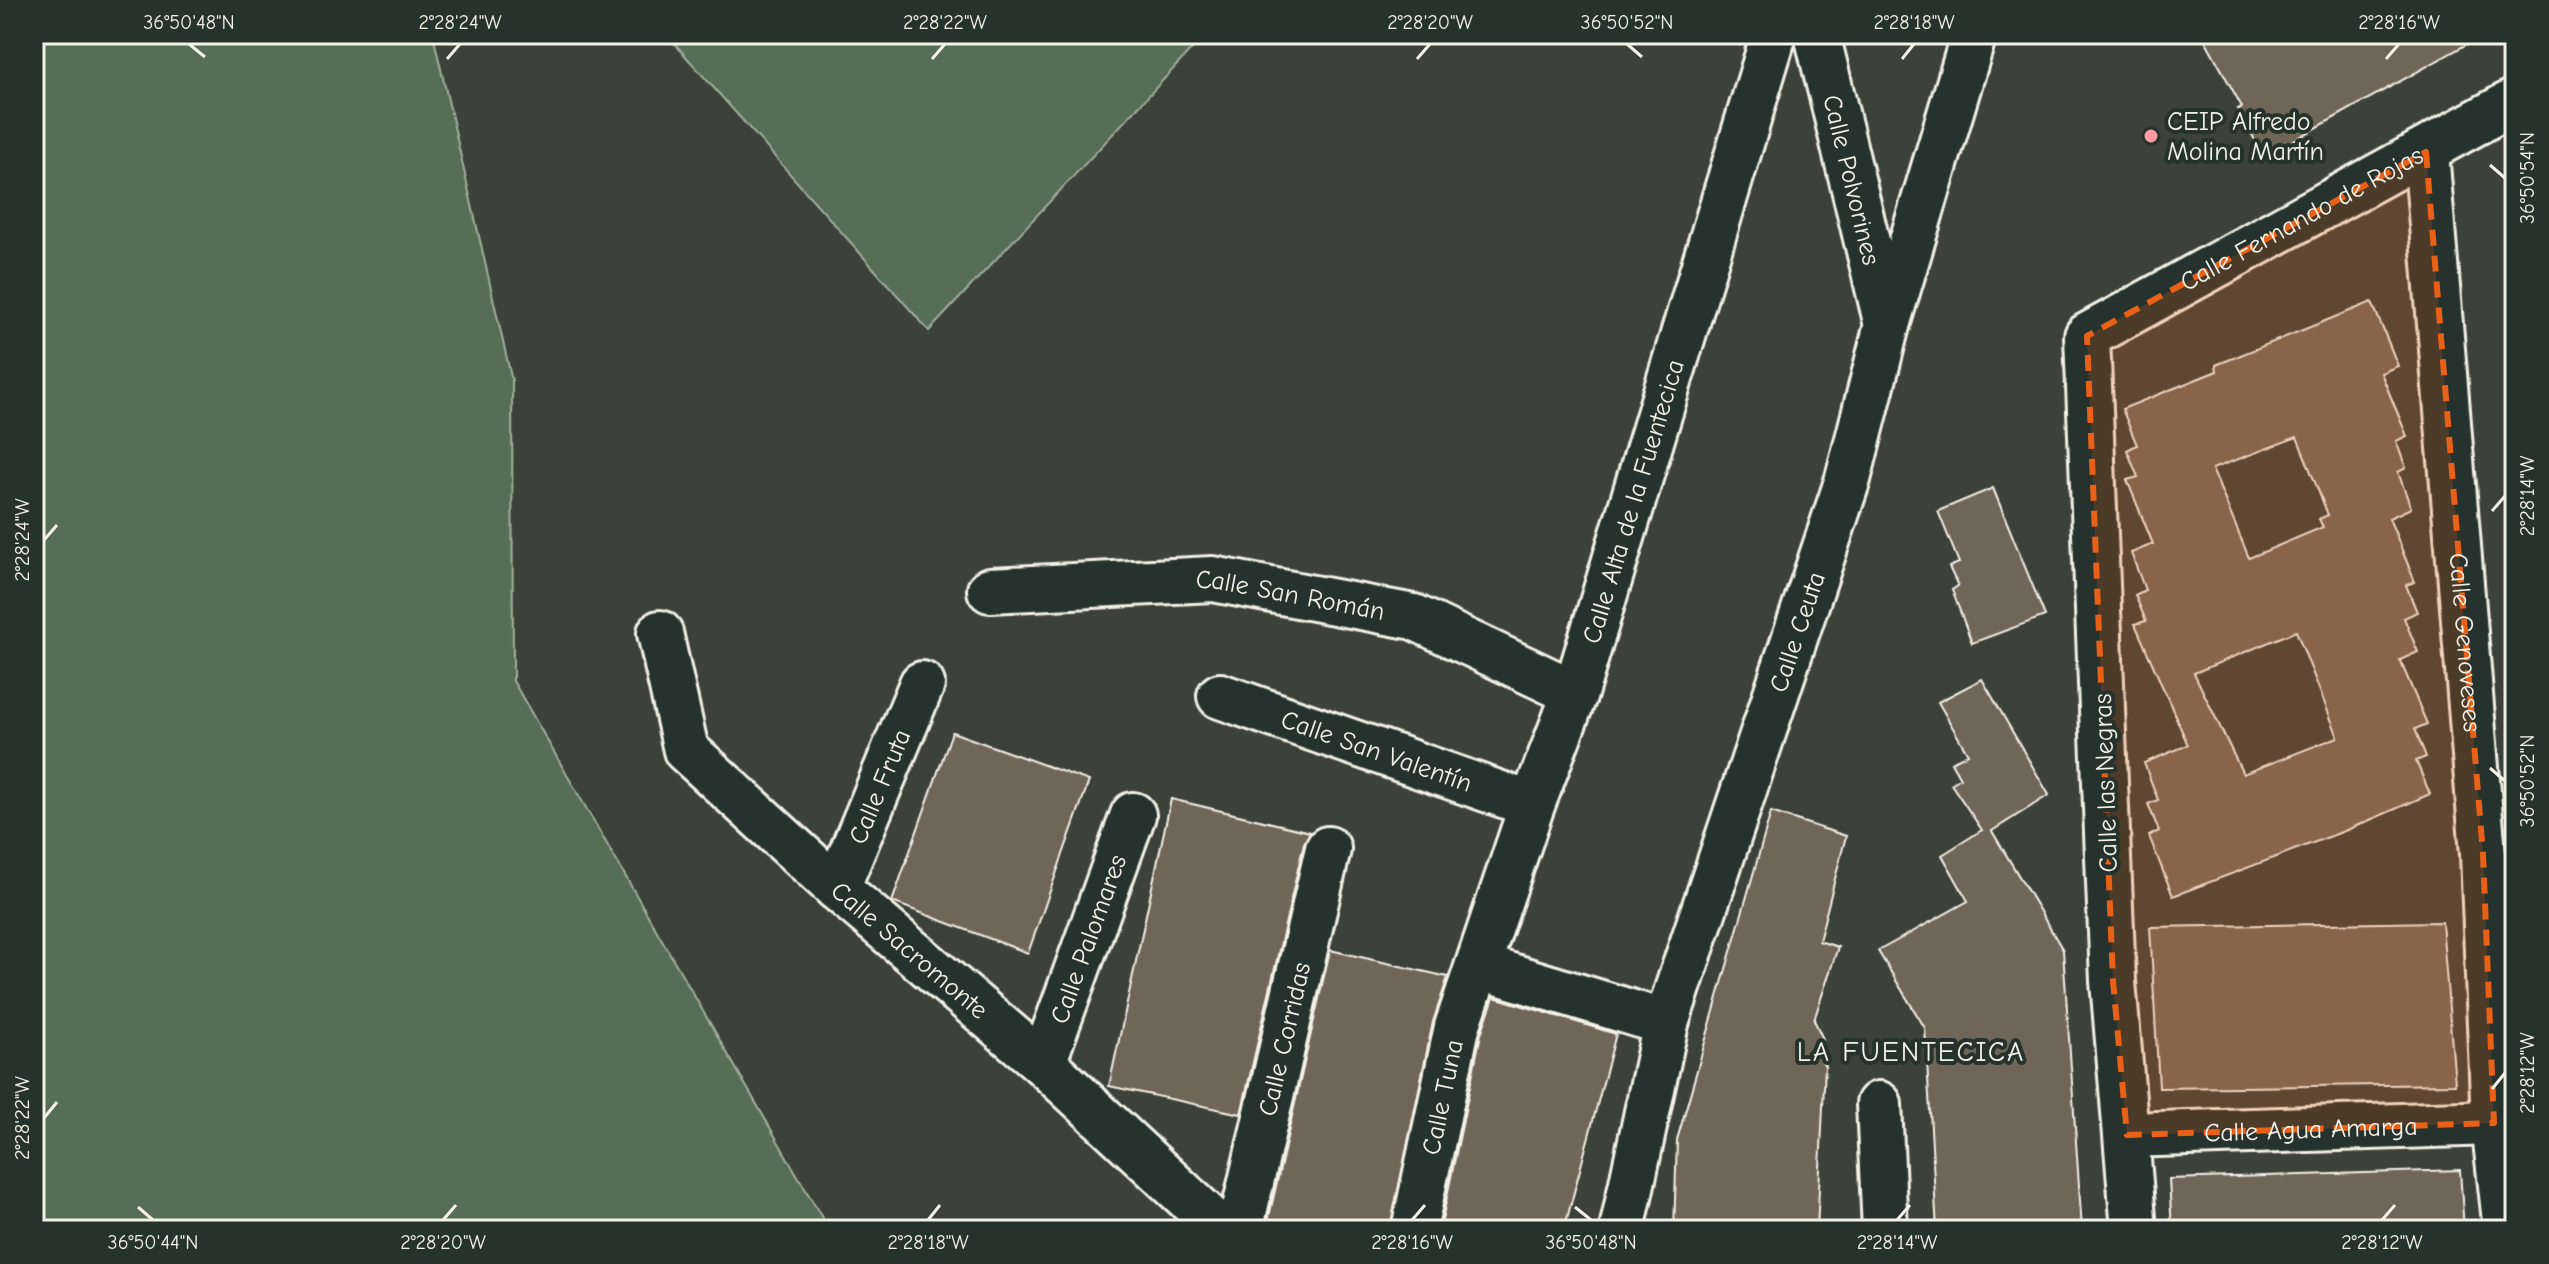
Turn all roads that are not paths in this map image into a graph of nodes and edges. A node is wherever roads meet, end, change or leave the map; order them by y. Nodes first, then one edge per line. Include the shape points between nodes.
1 (1774, 34) edge
2 (1817, 34) edge
3 (1974, 34) edge
4 (2515, 101) edge
5 (2426, 152) junction
6 (1887, 325) junction
7 (2087, 336) joint
8 (990, 590) dead end
9 (660, 633) dead end
10 (922, 684) dead end
11 (1575, 693) junction
12 (1220, 696) dead end
13 (1532, 805) junction
14 (1133, 815) dead end
15 (1328, 849) dead end
16 (837, 888) junction
17 (1478, 966) junction
18 (1666, 1023) junction
19 (1043, 1063) junction
20 (1879, 1104) dead end
21 (2494, 1123) junction
22 (2127, 1135) junction
23 (1222, 1230) edge
24 (1240, 1230) edge
25 (1414, 1230) edge
26 (1622, 1230) edge
27 (1885, 1230) edge
28 (2134, 1230) edge
29 (2506, 1230) edge

1 - 11 street, Calle Alta de la Fuentecica
2 - 6 street, Calle Polvorines
3 - 6 street, Calle Ceuta
4 - 5 street, Calle Fernando de Rojas
5 - 7 street, Calle Fernando de Rojas
5 - 21 street, Calle Genoveses via 2483,854
6 - 18 street, Calle Ceuta via 1848,479
7 - 22 street, Calle las Negras via 2113,981
8 - 11 street, Calle San Román via 1213,579 1414,617
9 - 16 street, Calle Sacromonte via 686,750
10 - 16 street, Calle Fruta
11 - 13 street, Calle Alta de la Fuentecica
12 - 13 street, Calle San Valentín
13 - 17 street, Calle Alta de la Fuentecica
14 - 19 street, Calle Palomares
15 - 24 street, Calle Corridas
16 - 19 street, Calle Sacromonte
17 - 18 street
17 - 25 street, Calle Tuna via 1457,1027
18 - 26 street, Calle Ceuta
19 - 23 street, Calle Sacromonte
20 - 27 street
21 - 22 street, Calle Agua Amarga
21 - 29 street, Calle Genoveses
22 - 28 street, Calle las Negras

